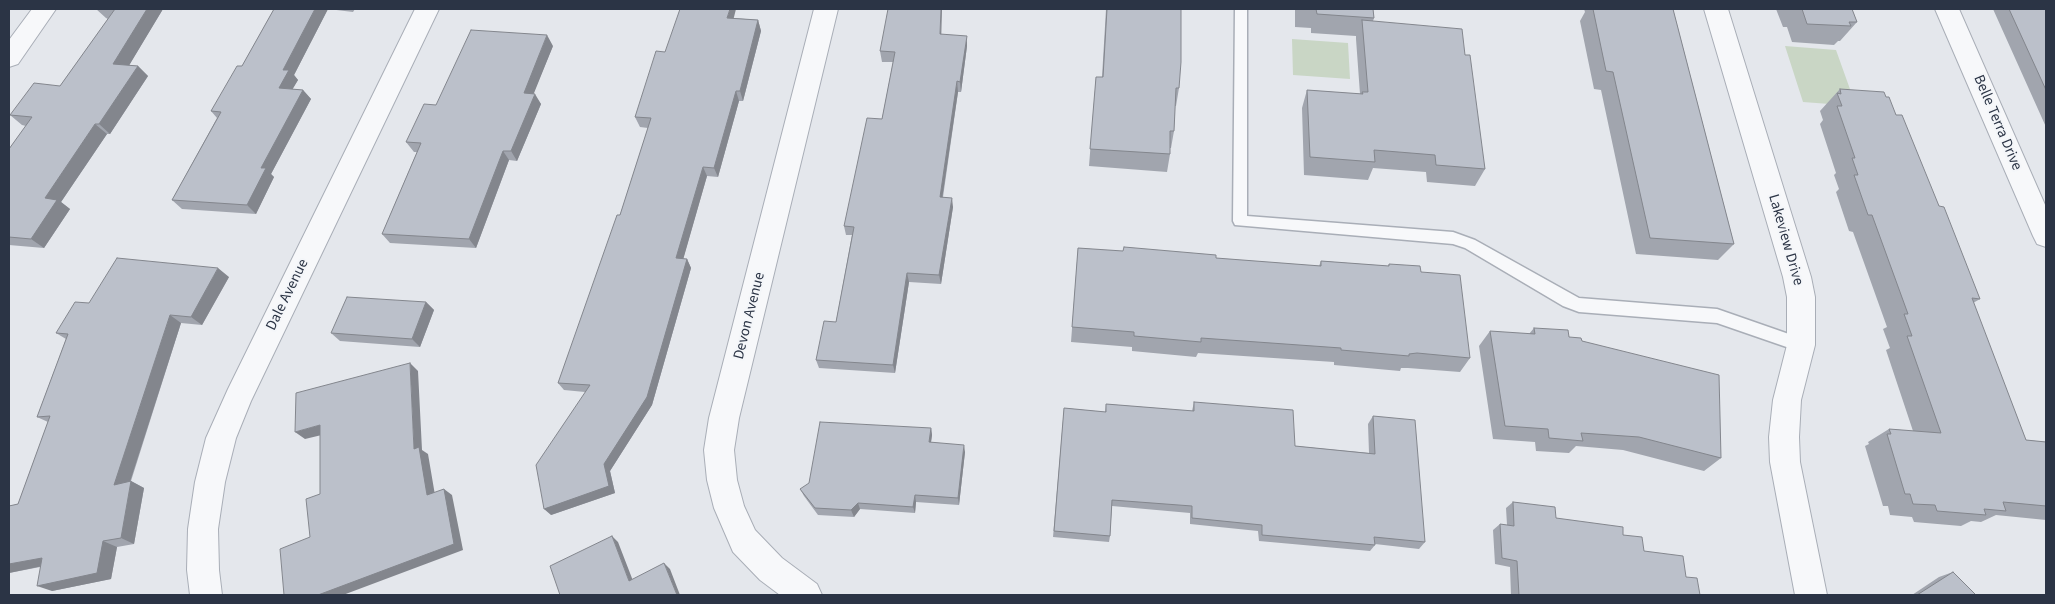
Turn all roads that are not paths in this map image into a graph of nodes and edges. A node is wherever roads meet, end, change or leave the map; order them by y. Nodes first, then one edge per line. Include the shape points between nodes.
1 (44, 9) edge
2 (427, 9) edge
3 (826, 9) edge
4 (1241, 9) edge
5 (1716, 9) edge
6 (1947, 9) edge
7 (9, 58) edge
8 (2046, 236) edge
9 (1801, 346) junction
10 (206, 595) edge
11 (806, 595) edge
12 (1811, 595) edge

1 - 7 street
2 - 10 street, Dale Avenue via 238,398 222,438 210,482 203,529
3 - 11 street, Devon Avenue via 724,418 719,450 729,508 744,541 771,569
4 - 9 lane via 1240,221 1453,238 1470,244 1580,305 1717,316
5 - 9 street, Lakeview Drive via 1797,277
6 - 8 street, Belle Terra Drive
9 - 12 street, Lakeview Drive via 1787,400 1785,462

